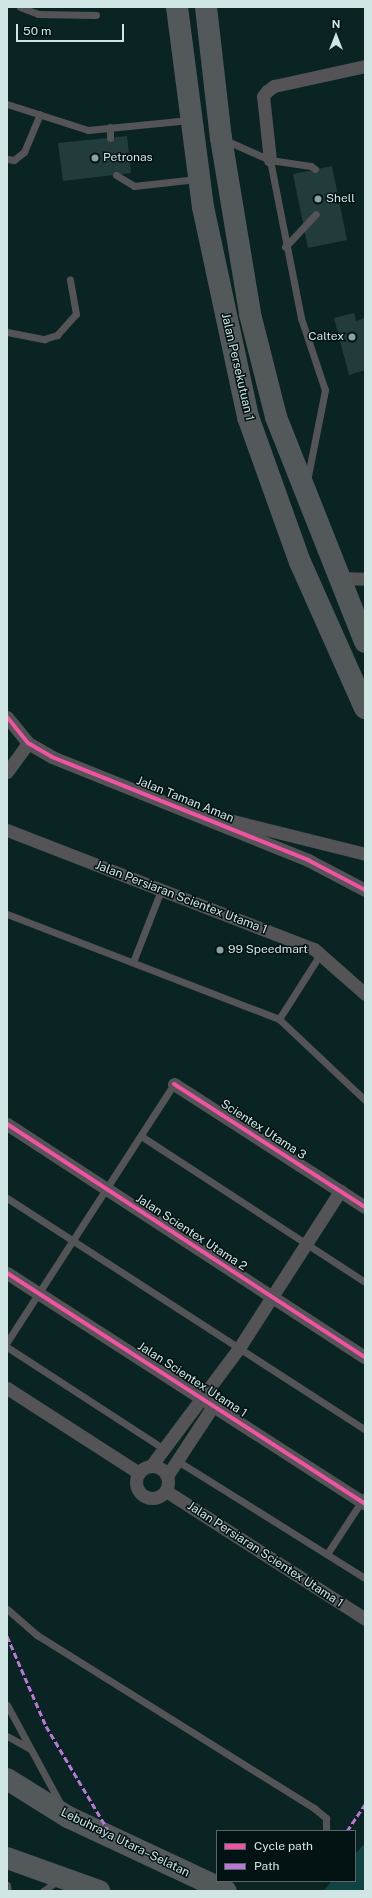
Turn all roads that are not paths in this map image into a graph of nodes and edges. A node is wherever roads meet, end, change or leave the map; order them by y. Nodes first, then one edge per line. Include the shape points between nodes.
1 (20, 7) edge
2 (177, 7) edge
3 (206, 7) edge
4 (96, 15) dead end
5 (365, 66) edge
6 (7, 104) edge
7 (40, 114) junction
8 (191, 120) junction
9 (110, 127) junction
10 (110, 138) dead end
11 (221, 138) junction
12 (7, 159) edge
13 (270, 160) junction
14 (315, 169) dead end
15 (116, 175) dead end
16 (199, 179) junction
17 (316, 214) dead end
18 (285, 247) junction
19 (70, 280) dead end
20 (7, 332) edge
21 (304, 493) junction
22 (341, 578) junction
23 (365, 579) edge
24 (365, 642) edge
25 (365, 708) edge
26 (7, 718) edge
27 (28, 743) junction
28 (7, 772) edge
29 (175, 806) junction
30 (8, 832) edge
31 (365, 854) edge
32 (161, 890) junction
33 (365, 890) edge
34 (7, 914) edge
35 (321, 953) junction
36 (134, 962) junction
37 (365, 994) edge
38 (279, 1018) junction
39 (174, 1084) joint
40 (365, 1100) edge
41 (7, 1124) edge
42 (141, 1136) junction
43 (106, 1189) junction
44 (340, 1192) junction
45 (7, 1198) edge
46 (365, 1207) edge
47 (73, 1241) junction
48 (306, 1244) junction
49 (7, 1273) edge
50 (365, 1282) edge
51 (38, 1294) junction
52 (272, 1298) junction
53 (7, 1342) edge
54 (7, 1347) edge
55 (239, 1348) junction
56 (365, 1357) edge
57 (7, 1388) edge
58 (208, 1402) junction
59 (365, 1430) edge
60 (164, 1449) junction
61 (176, 1460) junction
62 (152, 1466) junction
63 (139, 1473) junction
64 (167, 1476) junction
65 (166, 1490) junction
66 (364, 1501) edge
67 (327, 1554) junction
68 (365, 1578) edge
69 (7, 1609) edge
70 (365, 1619) edge
71 (7, 1705) edge
72 (7, 1736) edge
73 (29, 1748) junction
74 (7, 1779) edge
75 (7, 1791) edge
76 (47, 1804) junction
77 (68, 1816) junction
78 (326, 1830) edge
79 (7, 1858) edge
80 (63, 1878) junction
81 (7, 1885) edge
82 (8, 1891) edge
83 (43, 1891) edge
84 (99, 1891) edge
85 (226, 1891) edge

1 - 4 lane via 38,14
2 - 8 highway, Jalan Persekutuan 1
3 - 11 highway, Jalan Persekutuan 1
5 - 13 street via 274,86 267,91 263,96
6 - 7 lane
7 - 9 lane via 88,130
7 - 12 lane via 24,152 14,160
8 - 9 lane
8 - 16 highway, Jalan Persekutuan 1
9 - 10 lane
11 - 13 lane
11 - 21 highway, Jalan Persekutuan 1 via 250,314 276,417
13 - 14 lane via 311,166
13 - 18 lane
15 - 16 lane via 134,186
16 - 25 highway, Jalan Persekutuan 1 via 248,417 300,562
17 - 18 lane
18 - 21 lane via 301,318 324,390 316,451
19 - 20 lane via 76,314 57,335 44,340
21 - 22 highway, Jalan Persekutuan 1
22 - 23 street
22 - 24 highway, Jalan Persekutuan 1
26 - 27 street, Jalan Taman Aman
27 - 28 street
27 - 29 street, Jalan Taman Aman via 52,757
29 - 31 street, Jalan Taman Aman
29 - 33 street, Jalan Taman Aman via 308,860
30 - 32 street, Jalan Persiaran Scientex Utama 1
32 - 35 street, Jalan Persiaran Scientex Utama 1
32 - 36 lane
34 - 36 lane
35 - 37 street, Jalan Persiaran Scientex Utama 1
35 - 38 lane
36 - 38 lane
38 - 40 lane
39 - 42 lane
39 - 44 street, Scientex Utama 3
41 - 43 street, Jalan Scientex Utama 2
42 - 43 lane
42 - 48 lane
43 - 47 lane
43 - 52 street, Jalan Scientex Utama 2
44 - 46 street, Scientex Utama 3
44 - 48 street
45 - 47 lane
47 - 51 lane
47 - 55 lane
48 - 50 lane
48 - 52 street
49 - 51 street, Jalan Scientex Utama 1
51 - 53 lane
51 - 58 street, Jalan Scientex Utama 1
52 - 55 street
52 - 56 street, Jalan Scientex Utama 2
54 - 60 lane
55 - 58 street
55 - 59 lane
57 - 63 street
58 - 60 street
58 - 61 street
58 - 66 street, Jalan Scientex Utama 1
60 - 62 street
61 - 64 street
61 - 67 lane
62 - 63 street
62 - 64 street via 161,1468
63 - 65 street via 136,1484 146,1496 157,1497
64 - 65 street
65 - 70 street, Jalan Persiaran Scientex Utama 1
66 - 67 lane
67 - 68 lane
69 - 78 lane via 37,1635 314,1808 326,1818
71 - 73 lane
72 - 73 lane
73 - 77 lane
74 - 76 highway, Lebuhraya Utara–Selatan
75 - 76 highway, Lebuhraya Utara–Selatan
76 - 77 highway, Lebuhraya Utara–Selatan
77 - 85 highway, Lebuhraya Utara–Selatan
79 - 80 highway
80 - 83 lane
80 - 84 highway
81 - 82 lane

